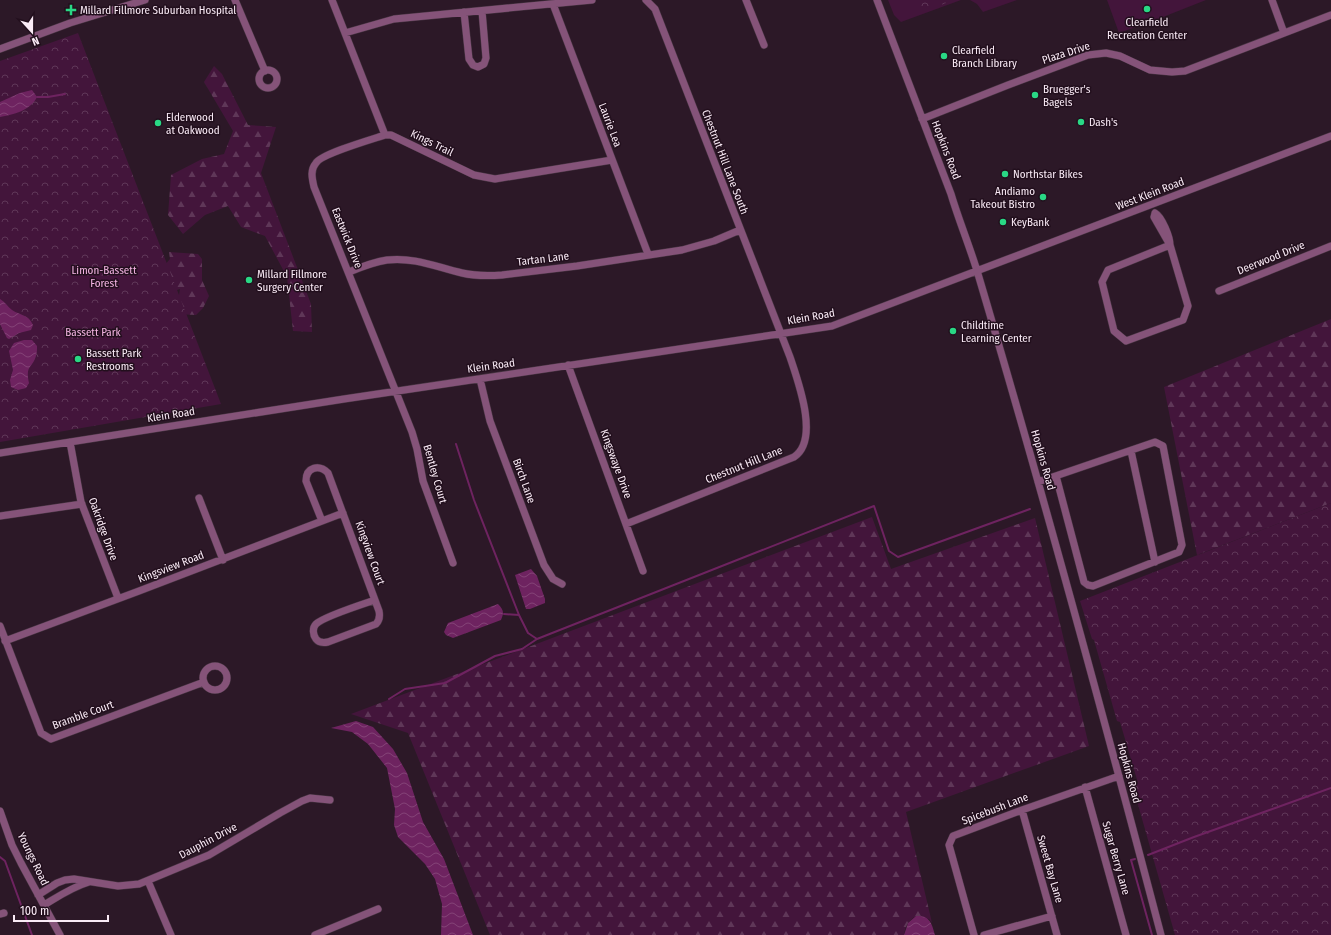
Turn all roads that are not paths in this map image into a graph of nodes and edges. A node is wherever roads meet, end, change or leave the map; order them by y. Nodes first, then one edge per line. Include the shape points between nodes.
1 (145, 0) edge
2 (235, 0) edge
3 (332, 0) edge
4 (592, 0) edge
5 (646, 0) edge
6 (746, 0) edge
7 (877, 0) edge
8 (1272, 0) edge
9 (553, 4) junction
10 (482, 10) junction
11 (464, 12) junction
12 (1331, 15) edge
13 (345, 33) junction
14 (1284, 33) junction
15 (764, 45) dead end
16 (0, 50) edge
17 (265, 71) dead end
18 (922, 119) junction
19 (385, 135) junction
20 (1331, 136) edge
21 (612, 160) junction
22 (1152, 205) junction
23 (740, 230) junction
24 (1170, 245) junction
25 (1331, 246) edge
26 (648, 254) junction
27 (977, 271) junction
28 (349, 272) junction
29 (1219, 291) dead end
30 (781, 334) junction
31 (568, 366) junction
32 (480, 379) junction
33 (396, 391) junction
34 (70, 442) junction
35 (1131, 451) junction
36 (0, 453) edge
37 (1056, 476) junction
38 (1038, 482) junction
39 (199, 498) dead end
40 (82, 504) junction
41 (344, 513) junction
42 (0, 516) edge
43 (322, 522) junction
44 (626, 524) junction
45 (223, 560) junction
46 (1155, 562) junction
47 (453, 563) dead end
48 (643, 571) dead end
49 (562, 584) dead end
50 (118, 598) junction
51 (375, 600) junction
52 (0, 626) edge
53 (5, 640) junction
54 (204, 682) dead end
55 (1119, 776) junction
56 (1085, 787) junction
57 (330, 800) dead end
58 (1022, 810) junction
59 (0, 811) edge
60 (91, 881) junction
61 (148, 881) junction
62 (38, 895) junction
63 (44, 905) junction
64 (378, 909) dead end
65 (1052, 916) junction
66 (60, 935) edge
67 (171, 935) edge
68 (315, 935) edge
69 (974, 935) edge
70 (984, 935) edge
71 (1058, 935) edge
72 (1126, 935) edge
73 (1160, 935) edge

1 - 16 street via 70,23
2 - 17 street
3 - 13 street
4 - 9 street
5 - 23 street, Chestnut Hill Lane South via 655,9
6 - 15 street
7 - 18 street, Hopkins Road
8 - 14 street
9 - 10 street
9 - 21 street, Laurie Lea
10 - 11 street
10 - 11 street via 486,58 484,64 478,66 473,65 469,59
11 - 13 street via 394,19
12 - 14 street, Plaza Drive
13 - 19 street
14 - 18 street, Plaza Drive via 1185,71 1150,70 1120,56 1106,53 1088,55
18 - 27 street, Hopkins Road
19 - 21 street, Kings Trail via 391,135 474,175 495,179
19 - 28 street, Eastwick Drive via 320,158 312,169 314,187
20 - 22 street, West Klein Road
21 - 26 street, Laurie Lea
22 - 24 street via 1170,239
22 - 27 street, West Klein Road
23 - 26 street, Tartan Lane via 698,246
23 - 30 street, Chestnut Hill Lane South
24 - 24 street via 1188,306 1183,320 1126,341 1114,331 1102,282 1108,270
25 - 29 street, Deerwood Drive
26 - 28 street, Tartan Lane via 577,266 489,276 406,260 375,262
27 - 30 street, Klein Road via 832,326
27 - 38 street, Hopkins Road
28 - 33 street, Eastwick Drive
30 - 31 street, Klein Road
30 - 44 street, Chestnut Hill Lane via 804,405 806,440 802,450 794,457
31 - 32 street, Klein Road
31 - 44 street, Kingswaye Drive
32 - 33 street, Klein Road
32 - 49 street, Birch Lane via 490,421 544,566 553,579
33 - 34 street, Klein Road
33 - 47 street, Bentley Court via 412,432 423,481
34 - 36 street, Klein Road
34 - 40 street, Oakridge Drive
35 - 37 street
35 - 46 street
35 - 46 street via 1155,442 1163,446 1182,544 1179,552
37 - 38 street
37 - 46 street via 1084,582 1093,586
38 - 55 street, Hopkins Road
39 - 45 street
40 - 42 street
40 - 50 street, Oakridge Drive
41 - 43 street, Kingsview Road
41 - 43 street, Kingview Court via 328,473 323,469 313,469 306,476 306,481
41 - 51 street, Kingview Court
43 - 45 street, Kingsview Road
44 - 48 street, Kingswaye Drive
45 - 50 street, Kingsview Road
50 - 53 street, Kingsview Road
51 - 51 street, Kingview Court via 380,616 376,624 328,642 322,643 316,639 314,627 317,623
52 - 53 street
53 - 54 street, Bramble Court via 41,733 51,739
55 - 56 street, Spicebush Lane
55 - 73 street, Hopkins Road
56 - 58 street, Spicebush Lane
56 - 72 street, Sugar Berry Lane
57 - 61 street, Dauphin Drive via 310,798 302,801 209,855
58 - 65 street, Sweet Bay Lane
58 - 69 street, Spicebush Lane via 953,836 949,846
59 - 62 street, Youngs Road via 12,845
60 - 61 street, Dauphin Drive via 118,886
60 - 62 street, Dauphin Drive via 65,880
60 - 63 street via 78,885
61 - 67 street
62 - 63 street, Youngs Road
63 - 66 street, Youngs Road
64 - 68 street
65 - 70 street
65 - 71 street, Sweet Bay Lane

